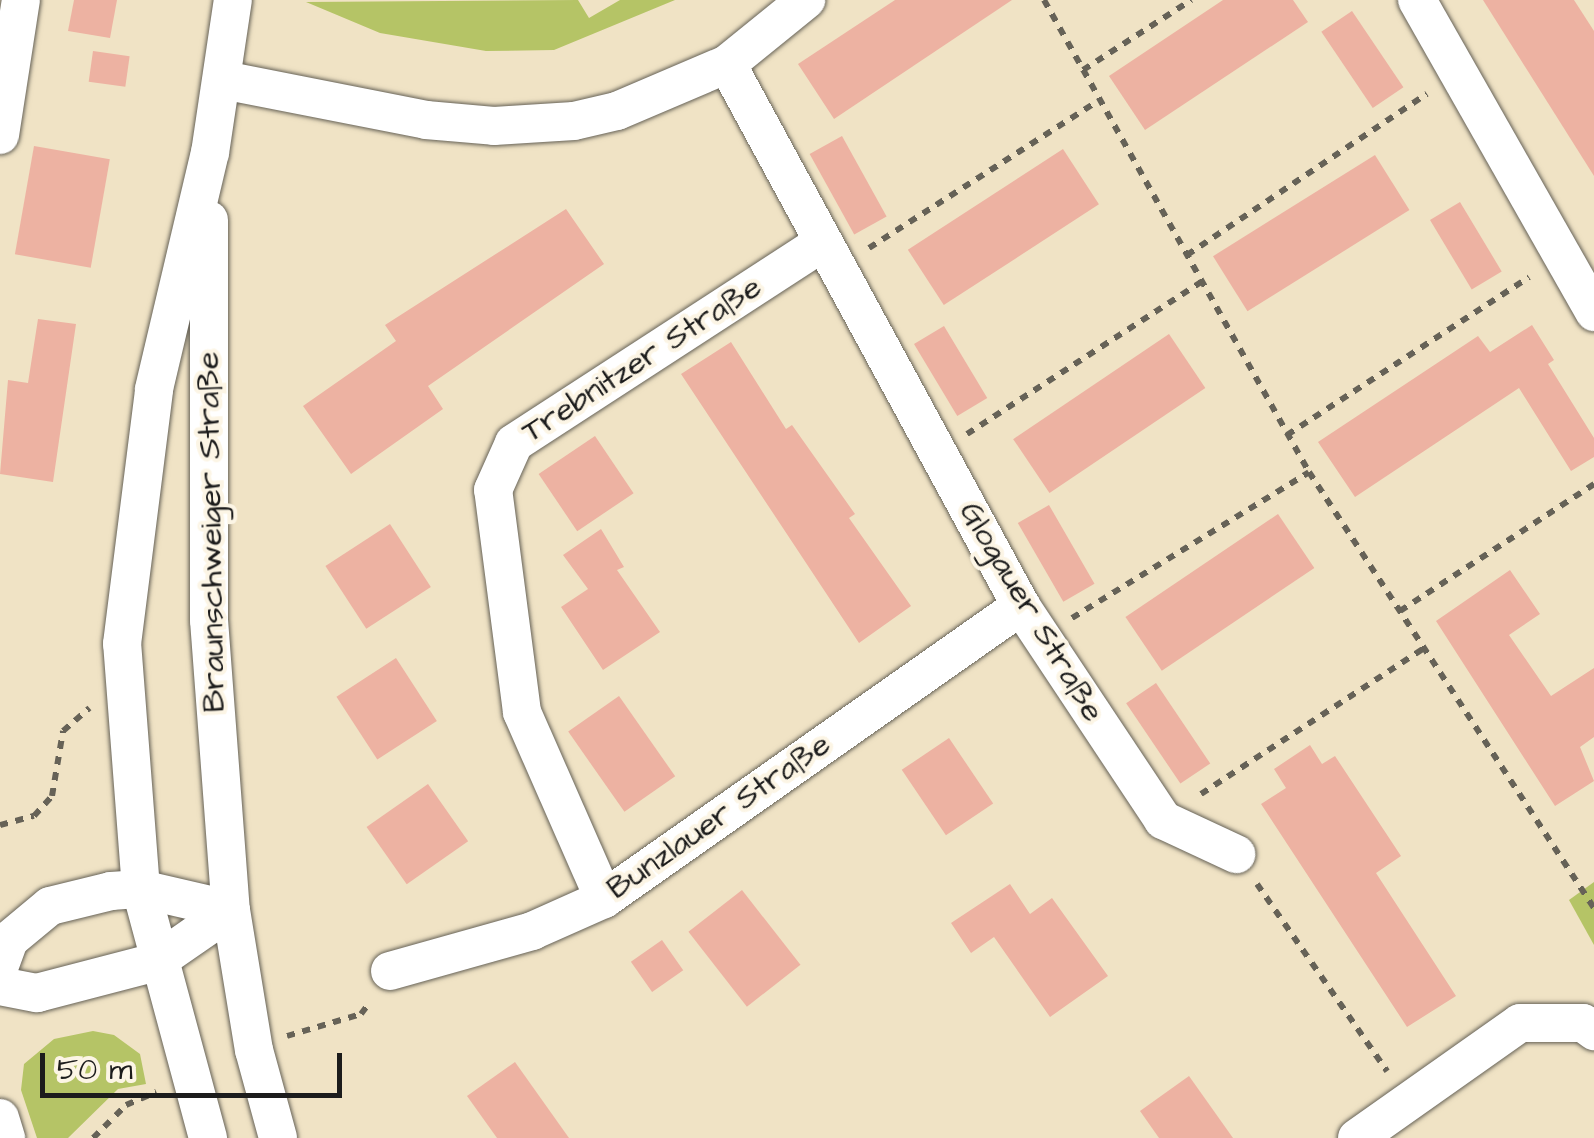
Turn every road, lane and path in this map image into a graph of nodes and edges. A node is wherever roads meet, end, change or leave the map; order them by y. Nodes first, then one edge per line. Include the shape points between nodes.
1 (20, 0) edge
2 (232, 0) edge
3 (806, 0) edge
4 (1044, 0) edge
5 (1191, 0) edge
6 (1417, 0) edge
7 (727, 64) junction
8 (1082, 70) junction
9 (1459, 74) junction
10 (223, 80) junction
11 (1098, 102) junction
12 (0, 136) edge
13 (210, 153) junction
14 (1187, 255) junction
15 (1562, 256) junction
16 (828, 258) junction
17 (1203, 282) junction
18 (1594, 312) edge
19 (1287, 434) junction
20 (936, 454) junction
21 (1309, 472) junction
22 (1594, 484) edge
23 (1400, 611) junction
24 (1031, 622) junction
25 (1423, 649) junction
26 (94, 704) dead end
27 (1163, 820) junction
28 (0, 824) edge
29 (1236, 854) joint
30 (141, 889) junction
31 (604, 899) junction
32 (1594, 908) edge
33 (230, 910) junction
34 (156, 962) junction
35 (0, 964) edge
36 (390, 971) dead end
37 (0, 986) edge
38 (1589, 1027) edge
39 (1408, 1100) junction
40 (0, 1118) edge
41 (6, 1138) edge
42 (208, 1138) edge
43 (278, 1138) edge
44 (1357, 1138) edge

1 - 12 street
2 - 10 street, Braunschweiger Straße
3 - 7 street
4 - 8 path
5 - 8 path
6 - 9 street
7 - 10 street via 616,111 530,126 426,120
7 - 16 street, Glogauer Straße
8 - 11 path
9 - 14 path
9 - 15 street
10 - 13 street, Braunschweiger Straße
11 - 14 path
11 - 16 path
13 - 30 street, Braunschweiger Straße via 154,389 133,520 122,644
13 - 33 street, Braunschweiger Straße via 209,620
14 - 17 path
15 - 18 street
15 - 19 path
16 - 20 street, Glogauer Straße
16 - 31 street, Trebnitzer Straße via 514,443 493,490 522,712
17 - 19 path
17 - 20 path
19 - 21 path
20 - 24 street, Glogauer Straße
21 - 23 path
21 - 24 path
22 - 23 path
23 - 25 path
24 - 27 street, Glogauer Straße
24 - 31 street, Bunzlauer Straße
25 - 27 path
25 - 32 path
26 - 28 path via 63,731 52,796 34,816
27 - 29 street
29 - 39 path
30 - 33 street
30 - 34 street, Braunschweiger Straße
30 - 35 street via 50,906 9,940
31 - 36 street, Bunzlauer Straße via 532,931
33 - 34 street
33 - 43 street, Braunschweiger Straße via 254,1050
34 - 37 street via 37,993
34 - 42 street, Braunschweiger Straße
38 - 39 street via 1520,1022
39 - 44 street
40 - 41 street

